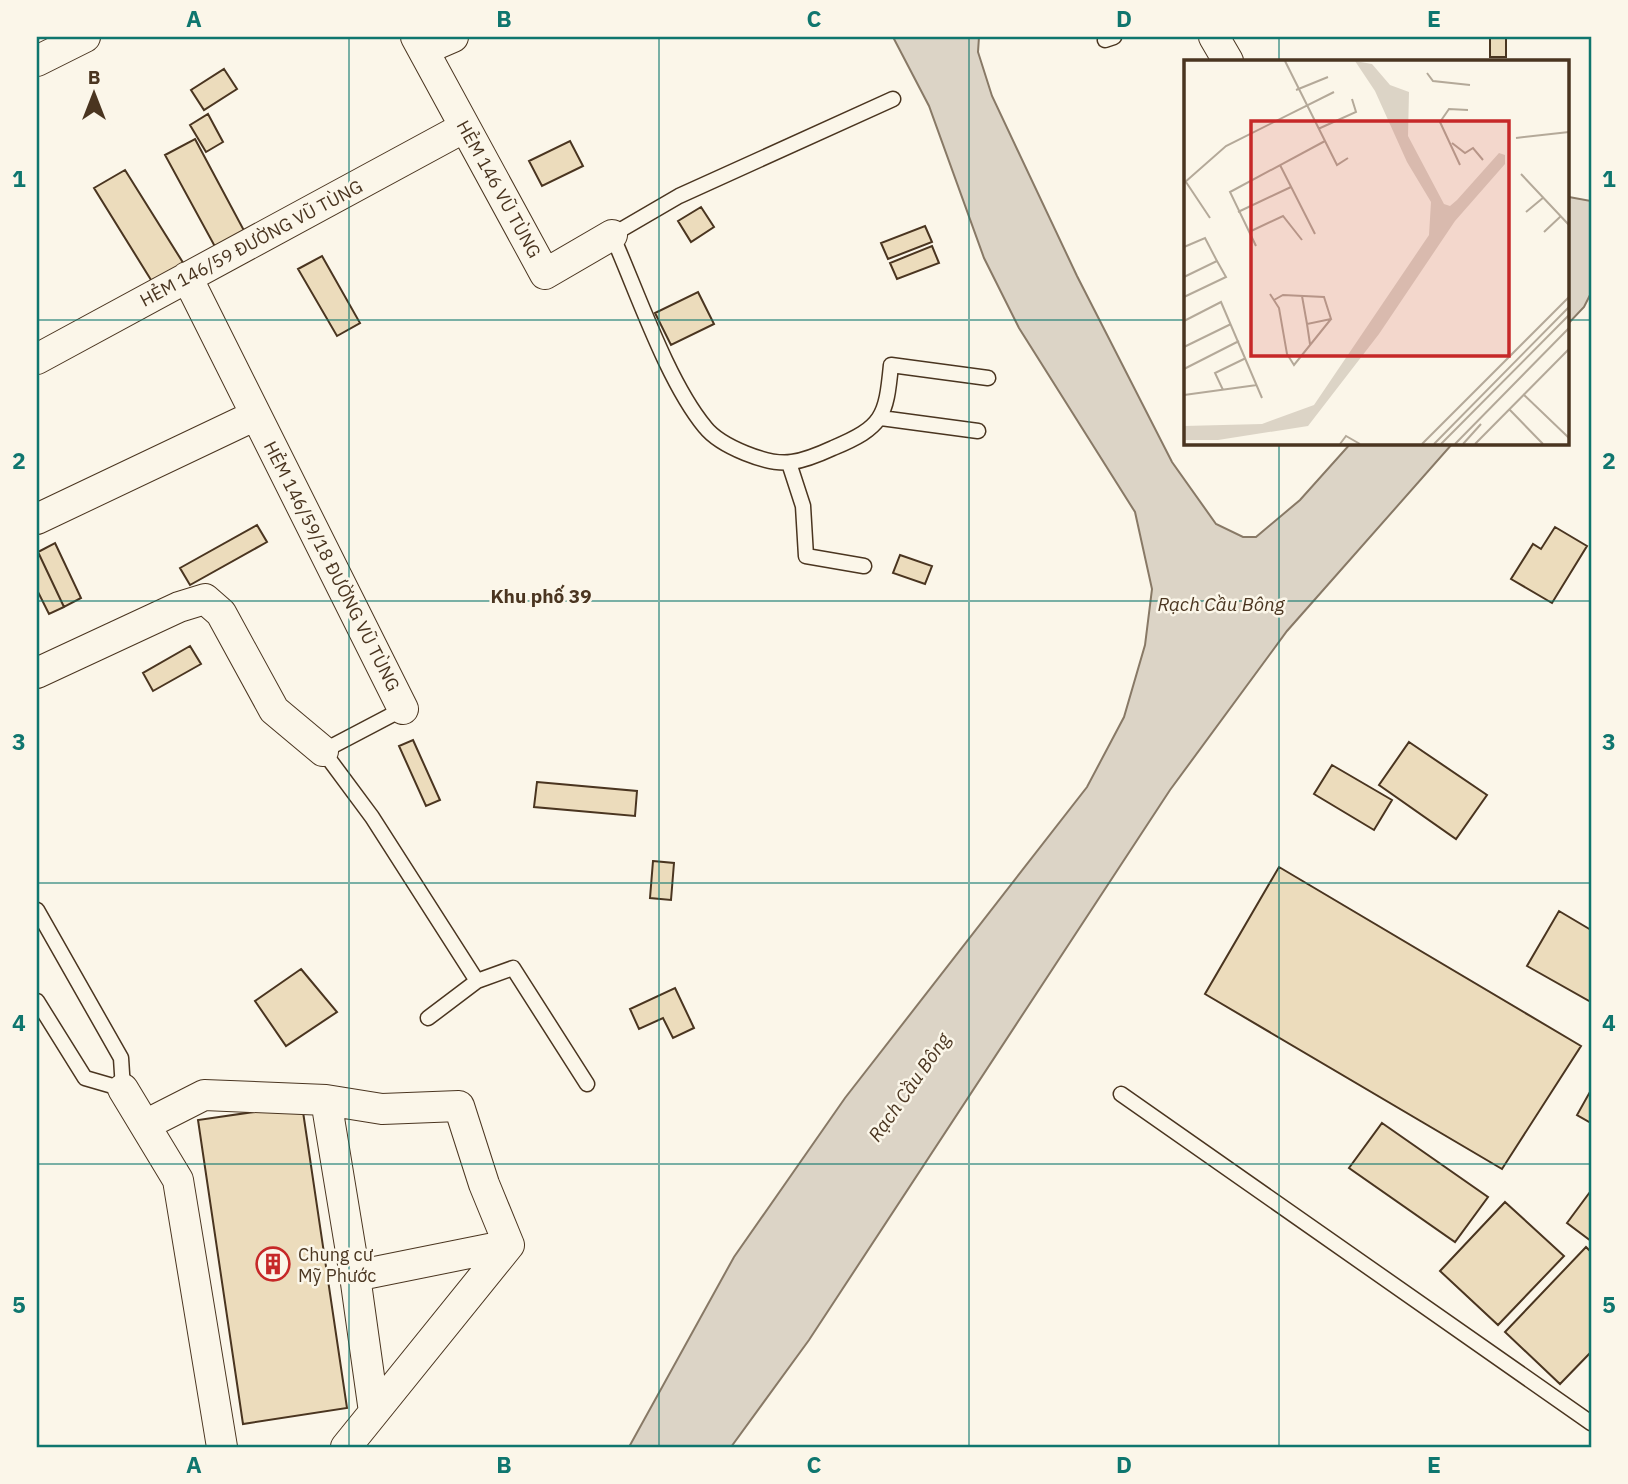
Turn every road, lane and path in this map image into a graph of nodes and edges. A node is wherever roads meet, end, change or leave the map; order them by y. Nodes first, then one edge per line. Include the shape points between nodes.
1 (85, 37) edge
2 (453, 37) edge
3 (1214, 37) edge
4 (419, 44) edge
5 (1227, 60) edge
6 (37, 61) edge
7 (893, 99) dead end
8 (465, 127) junction
9 (612, 235) junction
10 (187, 277) junction
11 (37, 359) edge
12 (988, 378) dead end
13 (256, 415) junction
14 (881, 418) junction
15 (978, 431) dead end
16 (789, 463) junction
17 (37, 519) edge
18 (864, 566) dead end
19 (37, 673) edge
20 (403, 709) joint
21 (323, 751) junction
22 (37, 910) edge
23 (477, 981) junction
24 (37, 1001) edge
25 (41, 1017) edge
26 (428, 1018) dead end
27 (587, 1084) dead end
28 (123, 1089) junction
29 (1121, 1094) dead end
30 (326, 1100) junction
31 (145, 1125) junction
32 (509, 1245) junction
33 (355, 1276) junction
34 (374, 1412) junction
35 (1591, 1423) edge
36 (222, 1447) edge
37 (346, 1447) edge

1 - 6 street
2 - 4 street
3 - 5 street
4 - 8 street, HẺM 146 VŨ TÙNG
7 - 9 lane via 679,196
8 - 9 street, HẺM 146 VŨ TÙNG via 545,274
8 - 10 street, HẺM 146/59 ĐƯỜNG VŨ TÙNG
9 - 16 lane via 670,365 706,428 722,443 743,452
10 - 11 street, HẺM 146/59 ĐƯỜNG VŨ TÙNG
10 - 13 street, HẺM 146/59/18 ĐƯỜNG VŨ TÙNG
12 - 14 lane via 891,365
13 - 17 street
13 - 20 street, HẺM 146/59/18 ĐƯỜNG VŨ TÙNG
14 - 15 lane
14 - 16 lane via 836,447
16 - 18 lane via 803,506 806,556
19 - 21 street via 205,599 221,613 274,710
20 - 21 lane, HẺM 146/59/18 ĐƯỜNG VŨ TÙNG
21 - 23 lane via 372,817
22 - 28 lane via 121,1058
23 - 26 lane
23 - 27 lane via 513,968
24 - 25 lane
25 - 28 lane via 85,1078
28 - 31 street
29 - 35 lane
30 - 31 street via 204,1095
30 - 32 street via 382,1109 459,1106
30 - 33 street
31 - 36 street via 178,1180
32 - 33 street
32 - 34 street
33 - 34 street
34 - 37 street

